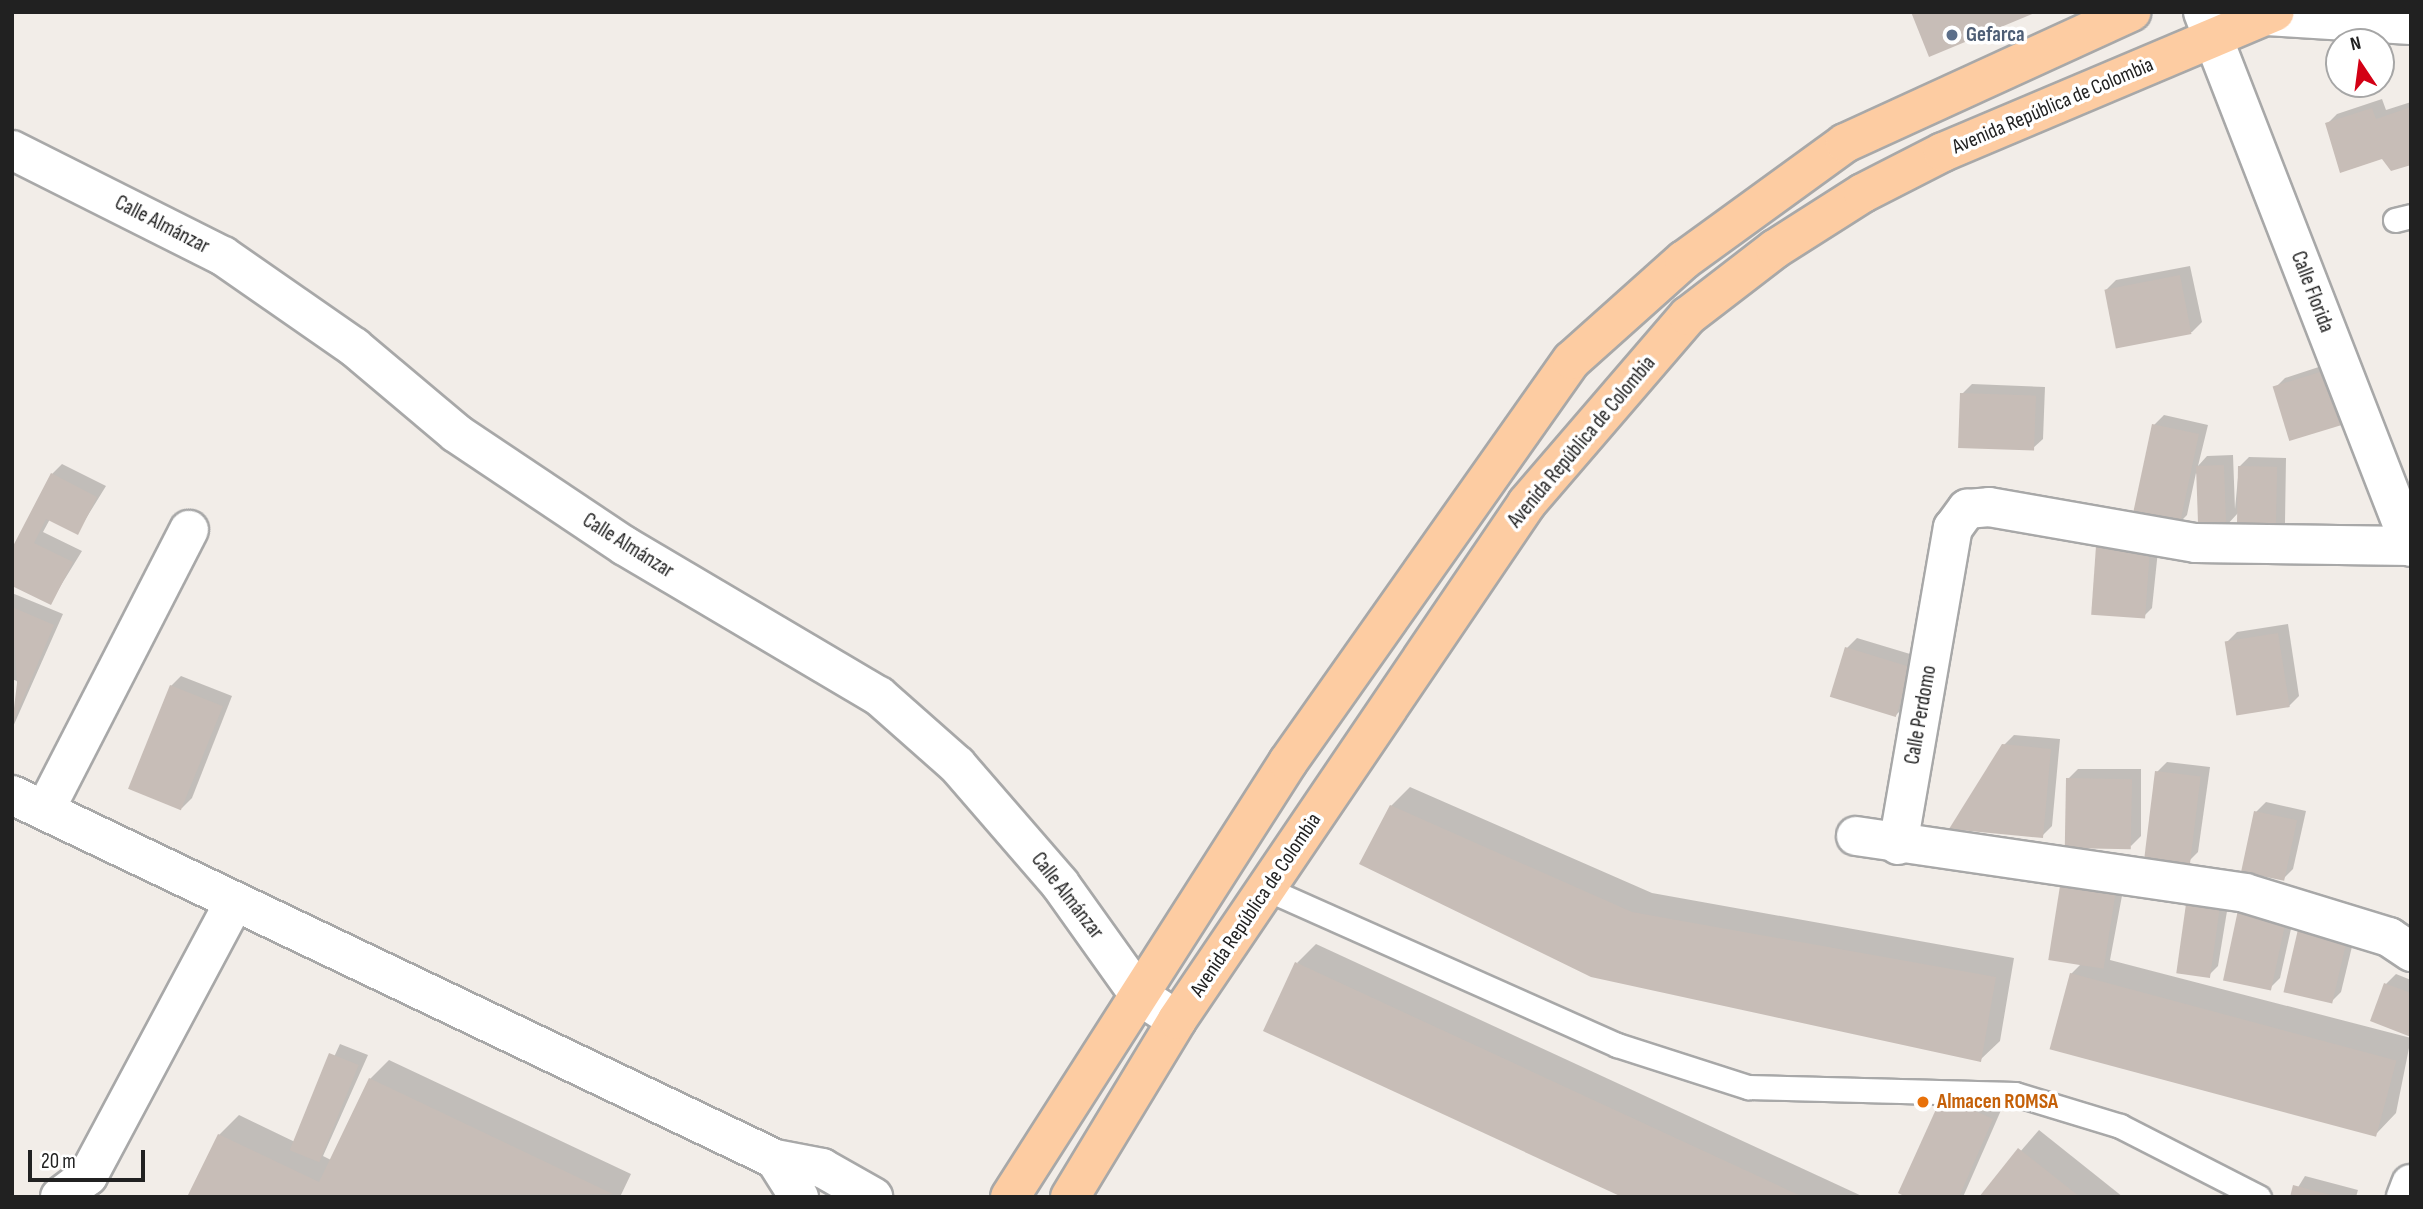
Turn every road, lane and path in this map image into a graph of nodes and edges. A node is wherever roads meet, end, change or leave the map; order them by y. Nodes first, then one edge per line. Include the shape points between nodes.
1 (2132, 12) edge
2 (2271, 14) edge
3 (2411, 25) edge
4 (2208, 26) edge
5 (12, 150) edge
6 (189, 530) dead end
7 (2410, 547) edge
8 (28, 802) edge
9 (1856, 836) dead end
10 (1898, 845) junction
11 (1269, 890) junction
12 (233, 904) junction
13 (2411, 952) edge
14 (1140, 996) junction
15 (1177, 1020) junction
16 (775, 1159) junction
17 (2411, 1184) edge
18 (60, 1197) edge
19 (799, 1197) edge
20 (873, 1197) edge
21 (1010, 1197) edge
22 (1070, 1197) edge
23 (2259, 1197) edge
24 (2406, 1197) edge

1 - 14 main road via 1845,143 1684,260 1572,360 1288,762
2 - 3 street
2 - 4 main road, Avenida República de Colombia
4 - 7 street, Calle Florida
4 - 11 main road, Avenida República de Colombia via 1863,193 1775,249 1688,316 1527,503
5 - 14 street, Calle Almánzar via 223,256 354,347 478,448 625,546 879,696 957,765 1016,831
6 - 8 street
7 - 10 street, Calle Perdomo via 2196,543 1989,507 1967,509 1953,528
8 - 12 street
9 - 10 street
10 - 13 street via 2245,893 2389,937
11 - 15 main road, Avenida República de Colombia
11 - 23 lane via 1617,1045 1748,1087 2015,1094 2120,1126
12 - 16 street
12 - 18 street via 88,1176
14 - 15 street, Calle Almánzar
14 - 21 main road
15 - 22 main road, Avenida República de Colombia
16 - 19 street
16 - 20 street via 822,1168
17 - 24 street

